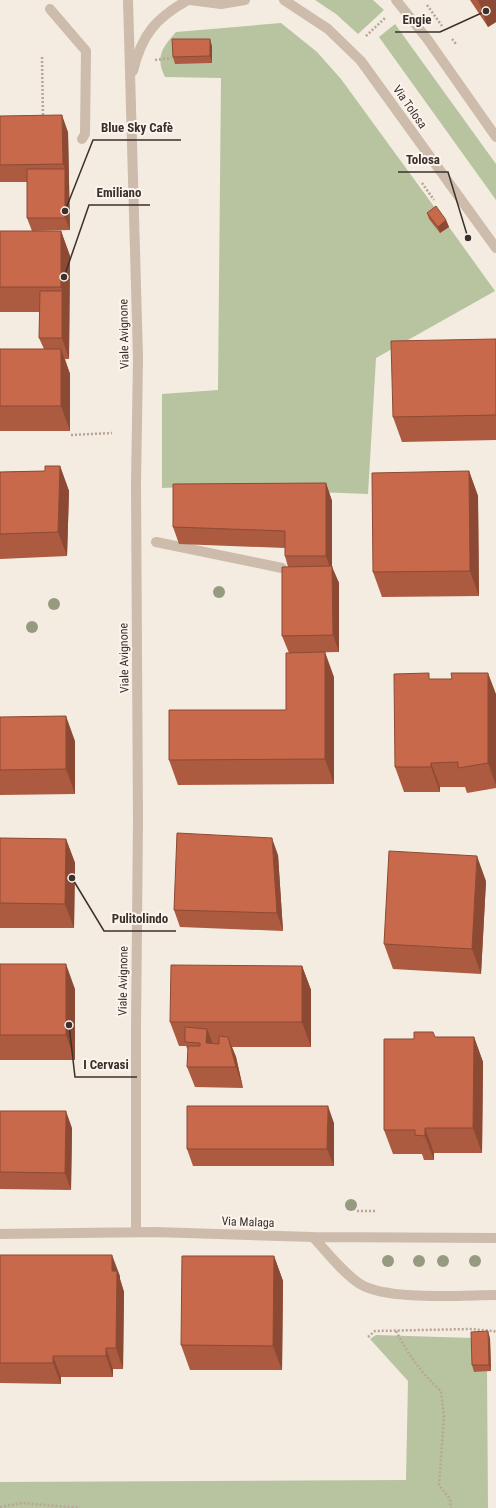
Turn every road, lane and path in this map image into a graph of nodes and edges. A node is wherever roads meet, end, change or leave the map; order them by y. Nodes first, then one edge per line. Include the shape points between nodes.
1 (128, 0) edge
2 (189, 0) edge
3 (244, 0) edge
4 (284, 0) edge
5 (396, 0) edge
6 (50, 9) dead end
7 (390, 14) dead end
8 (366, 36) dead end
9 (42, 57) dead end
10 (172, 58) edge
11 (154, 60) dead end
12 (131, 83) junction
13 (43, 125) edge
14 (496, 137) edge
15 (82, 139) dead end
16 (422, 183) dead end
17 (434, 200) dead end
18 (496, 248) edge
19 (112, 433) dead end
20 (70, 435) dead end
21 (156, 542) dead end
22 (282, 568) edge
23 (357, 1211) dead end
24 (375, 1211) dead end
25 (136, 1232) junction
26 (0, 1234) edge
27 (313, 1236) junction
28 (496, 1238) edge
29 (496, 1295) edge
30 (396, 1331) junction
31 (496, 1333) edge
32 (368, 1338) dead end
33 (0, 1507) edge
34 (80, 1508) edge
35 (451, 1508) edge

1 - 12 street, Viale Avignone
2 - 3 street via 221,4
2 - 12 street, Viale Avignone via 165,14 151,28 139,50
4 - 18 street, Via Tolosa via 328,29 361,61
5 - 14 street
6 - 15 street via 86,51 85,134
7 - 8 path
9 - 13 path
10 - 11 path
12 - 25 street, Viale Avignone via 138,358
16 - 17 path
19 - 20 path
21 - 22 street
23 - 24 path
25 - 26 street, Via Malaga
25 - 27 street, Via Malaga
27 - 28 street, Via Malaga
27 - 29 street via 349,1276 361,1285 377,1291 400,1295
30 - 31 path via 470,1329
30 - 32 path via 375,1331
30 - 35 path via 410,1358 441,1391 444,1417 440,1485 450,1499
33 - 34 path via 22,1503

